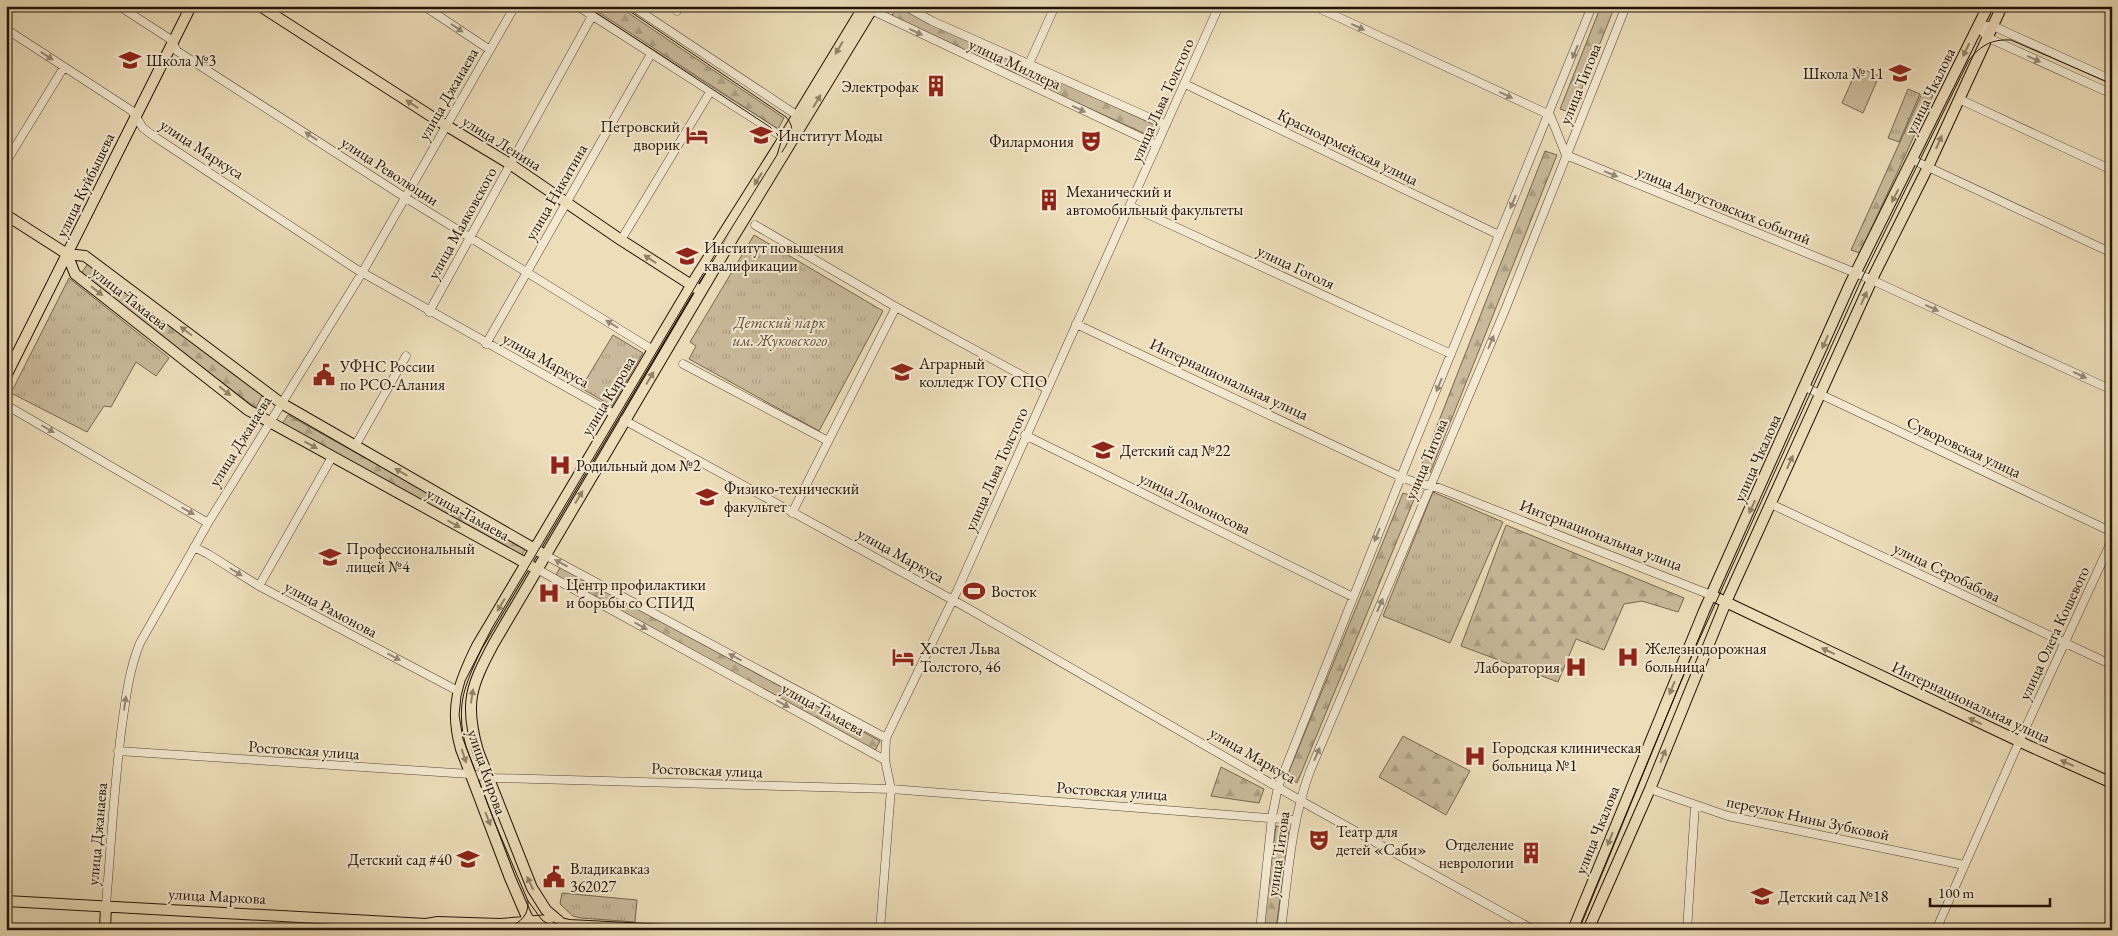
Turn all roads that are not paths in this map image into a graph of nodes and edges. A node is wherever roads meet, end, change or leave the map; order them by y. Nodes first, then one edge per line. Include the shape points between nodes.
1 (118, 6) edge
2 (191, 6) edge
3 (260, 6) edge
4 (424, 6) edge
5 (515, 6) edge
6 (577, 6) edge
7 (632, 6) edge
8 (905, 6) edge
9 (1055, 6) edge
10 (1219, 6) edge
11 (1314, 6) edge
12 (1592, 6) edge
13 (1626, 6) edge
14 (1988, 6) edge
15 (2002, 6) edge
16 (867, 7) edge
17 (592, 16) junction
18 (1978, 26) junction
19 (1993, 26) junction
20 (6, 29) edge
21 (1987, 37) junction
22 (171, 44) junction
23 (490, 50) junction
24 (651, 54) junction
25 (1029, 64) junction
26 (64, 67) junction
27 (2112, 80) edge
28 (1185, 84) junction
29 (710, 92) junction
30 (2112, 94) edge
31 (1958, 99) junction
32 (1550, 115) junction
33 (135, 116) junction
34 (798, 116) junction
35 (1166, 125) junction
36 (446, 126) junction
37 (784, 138) junction
38 (1157, 146) junction
39 (1566, 155) junction
40 (1913, 160) junction
41 (6, 162) edge
42 (510, 164) junction
43 (1928, 167) junction
44 (2112, 170) edge
45 (406, 198) junction
46 (566, 203) junction
47 (1130, 206) junction
48 (6, 215) edge
49 (755, 225) dead end
50 (1499, 235) junction
51 (470, 237) junction
52 (622, 240) junction
53 (2112, 253) edge
54 (67, 254) junction
55 (526, 271) junction
56 (362, 273) junction
57 (1856, 273) junction
58 (1872, 280) junction
59 (691, 285) junction
60 (701, 291) junction
61 (896, 306) junction
62 (429, 312) junction
63 (1076, 324) junction
64 (486, 344) junction
65 (653, 350) junction
66 (1451, 354) junction
67 (406, 356) dead end
68 (684, 364) dead end
69 (6, 376) edge
70 (1805, 387) junction
71 (1046, 389) junction
72 (2112, 390) edge
73 (1820, 394) junction
74 (281, 403) junction
75 (6, 405) edge
76 (614, 414) junction
77 (624, 420) junction
78 (268, 422) junction
79 (1025, 435) junction
80 (828, 441) junction
81 (355, 446) junction
82 (332, 457) junction
83 (1401, 477) junction
84 (1430, 486) junction
85 (1771, 504) junction
86 (792, 513) junction
87 (208, 523) junction
88 (2112, 532) edge
89 (2112, 540) edge
90 (194, 547) junction
91 (534, 549) junction
92 (545, 555) junction
93 (526, 564) junction
94 (536, 569) junction
95 (259, 586) junction
96 (1711, 595) junction
97 (1353, 597) junction
98 (952, 600) junction
99 (1726, 602) junction
100 (2065, 644) junction
101 (2112, 665) edge
102 (458, 691) junction
103 (886, 738) junction
104 (2019, 742) junction
105 (118, 751) junction
106 (885, 760) junction
107 (470, 774) junction
108 (488, 777) junction
109 (2112, 783) edge
110 (1278, 787) junction
111 (1650, 788) junction
112 (891, 789) junction
113 (1299, 800) junction
114 (1695, 805) junction
115 (1272, 817) junction
116 (1295, 820) junction
117 (1964, 865) junction
118 (518, 898) junction
119 (6, 901) edge
120 (106, 906) junction
121 (559, 921) junction
122 (426, 924) junction
123 (500, 924) junction
124 (533, 926) edge
125 (105, 930) edge
126 (467, 930) edge
127 (667, 930) edge
128 (880, 930) edge
129 (1260, 930) edge
130 (1281, 930) edge
131 (1534, 930) edge
132 (1573, 930) edge
133 (1588, 930) edge
134 (1687, 930) edge
135 (1936, 930) edge

1 - 22 street, улица Революции via 170,39
2 - 22 main road, улица Куйбышева
36 -> 3 main road, улица Ленина
4 -> 23 street
5 - 23 street, улица Джанаева
6 - 17 street
7 - 34 street
8 - 25 street, улица Миллера
9 - 25 street
10 - 28 street, улица Льва Толстого
11 -> 32 street
12 -> 32 street, улица Титова
13 - 39 street, улица Титова
14 - 18 main road, улица Чкалова
15 - 19 main road, улица Чкалова
16 -> 34 main road, улица Кирова
16 -> 38 street, улица Миллера
60 -> 16 main road, улица Кирова
17 - 24 street
17 - 42 street, улица Маяковского
18 - 19 street
18 - 21 street
18 -> 40 main road, улица Чкалова
19 - 21 main road, улица Чкалова
19 - 27 street
20 -> 26 street, улица Маркуса
21 -> 30 street
21 - 31 main road, улица Чкалова
22 - 33 main road, улица Куйбышева
45 -> 22 street, улица Революции via 177,51
23 - 36 street, улица Джанаева
24 - 29 street
24 - 46 street, улица Никитина
25 - 35 street, улица Миллера
26 - 33 street, улица Маркуса
26 - 41 street
28 - 35 street, улица Льва Толстого
28 - 50 street, Красноармейская улица
29 - 37 street
29 - 52 street
43 -> 31 main road, улица Чкалова
31 - 44 street
32 - 39 street
32 -> 50 street, улица Титова
33 - 54 main road, улица Куйбышева
33 - 56 street, улица Маркуса via 149,133
34 - 37 main road, улица Кирова
35 - 38 street, улица Льва Толстого
36 - 42 main road, улица Ленина
36 - 45 street, улица Джанаева
37 -> 59 main road, улица Кирова
38 - 47 street, улица Льва Толстого
39 -> 57 street, улица Августовских событий
84 -> 39 street, улица Титова
40 - 43 street
40 -> 57 main road, улица Чкалова
42 - 46 main road, улица Ленина
42 - 51 street, улица Маяковского
43 - 53 street
43 - 58 main road, улица Чкалова
45 - 51 street, улица Революции
45 - 56 street, улица Джанаева
46 - 52 main road, улица Ленина
46 - 55 street, улица Никитина
47 - 63 street, улица Льва Толстого
47 - 66 street, улица Гоголя
48 - 54 main road, улица Тамаева
49 - 61 street
50 - 66 street, улица Титова
51 - 55 street, улица Революции
51 - 62 street, улица Маяковского
59 -> 52 main road, улица Ленина
54 - 69 main road, улица Куйбышева
74 -> 54 main road, улица Тамаева via 85,256
54 -> 78 main road, улица Тамаева via 75,274 248,410
55 - 64 street, улица Никитина
65 -> 55 street, улица Революции
56 - 62 street, улица Маркуса
56 - 74 street, улица Джанаева
57 - 58 street, улица Августовских событий
57 -> 70 main road, улица Чкалова
58 -> 72 street
73 -> 58 main road, улица Чкалова
59 - 60 main road, улица Ленина
59 - 65 main road, улица Кирова
77 -> 60 main road, улица Кирова
61 - 71 street
61 - 80 street
62 - 64 street, улица Маркуса
63 - 71 street, улица Льва Толстого
63 - 83 street, Интернациональная улица
64 - 76 street, улица Маркуса
65 - 76 main road, улица Кирова
66 -> 83 street, улица Титова
67 - 81 street
68 - 80 street
70 - 73 street, Суворовская улица
70 -> 96 main road, улица Чкалова
71 - 79 street, улица Льва Толстого
85 -> 73 main road, улица Чкалова
73 - 88 street, Суворовская улица
74 - 78 street, улица Джанаева
74 - 81 main road, улица Тамаева
75 -> 87 street
76 - 77 main road, улица Маркуса
76 - 91 main road, улица Кирова
77 - 86 street, улица Маркуса
92 -> 77 main road, улица Кирова
78 -> 82 main road, улица Тамаева
78 - 87 street, улица Джанаева
79 - 97 street, улица Ломоносова
79 - 98 street, улица Льва Толстого
80 - 86 street
91 -> 81 main road, улица Тамаева
82 -> 93 main road, улица Тамаева
82 - 95 street
83 - 84 street, Интернациональная улица
83 -> 97 street, улица Титова
84 - 96 street, Интернациональная улица
113 -> 84 street, улица Титова
85 - 99 main road, улица Чкалова
85 - 100 street, улица Серобабова
86 - 98 street, улица Маркуса
87 - 90 street, улица Джанаева
89 - 100 street, улица Олега Кошевого
90 -> 95 street, улица Рамонова
105 -> 90 street, улица Джанаева via 134,656
91 - 92 main road, улица Тамаева
91 - 93 main road, улица Кирова
92 - 94 main road, улица Кирова
103 -> 92 street, улица Тамаева
93 - 94 main road, улица Тамаева
93 -> 102 main road, улица Кирова via 477,646
94 -> 106 street, улица Тамаева
108 -> 94 main road, улица Кирова via 473,733 470,697 480,668
95 -> 102 street, улица Рамонова
96 - 99 main road, Интернациональная улица
96 -> 132 main road, улица Чкалова
97 - 110 street, улица Титова
98 - 103 street, улица Льва Толстого
98 - 110 street, улица Маркуса
104 -> 99 main road, Интернациональная улица
111 -> 99 main road, улица Чкалова
100 - 101 street, улица Серобабова
100 - 104 street, улица Олега Кошевого
102 -> 107 main road, улица Кирова via 456,732
103 - 106 street, улица Льва Толстого
109 -> 104 main road, Интернациональная улица
104 - 117 street, улица Олега Кошевого
105 - 107 street, Ростовская улица
105 - 120 street, улица Джанаева
106 - 112 street, улица Льва Толстого
107 - 108 street, Ростовская улица
107 -> 118 main road, улица Кирова
108 - 112 street, Ростовская улица
121 -> 108 main road, улица Кирова via 550,915 535,894
110 - 113 street, улица Маркуса
110 - 115 street, улица Титова
111 - 114 street, переулок Нины Зубковой
111 - 133 main road, улица Чкалова
112 - 115 street, Ростовская улица
112 - 128 street, улица Льва Толстого
113 - 116 street, улица Титова
113 - 131 street, улица Маркуса
114 - 117 street, переулок Нины Зубковой via 1728,816
114 - 134 street
115 - 116 street, Ростовская улица
115 - 129 street, улица Титова
116 - 130 street, улица Титова
117 - 135 street, улица Олега Кошевого
118 - 123 main road via 512,919
118 - 124 main road, улица Кирова
119 - 120 main road, улица Маркова
120 - 122 main road, улица Маркова
120 - 125 main road, улица Джанаева
121 - 124 main road, улица Маркова
121 - 127 main road, улица Маркова via 569,925
122 - 123 main road, улица Маркова
122 - 126 main road, улица Маркова via 436,928
123 - 124 main road, улица Маркова

